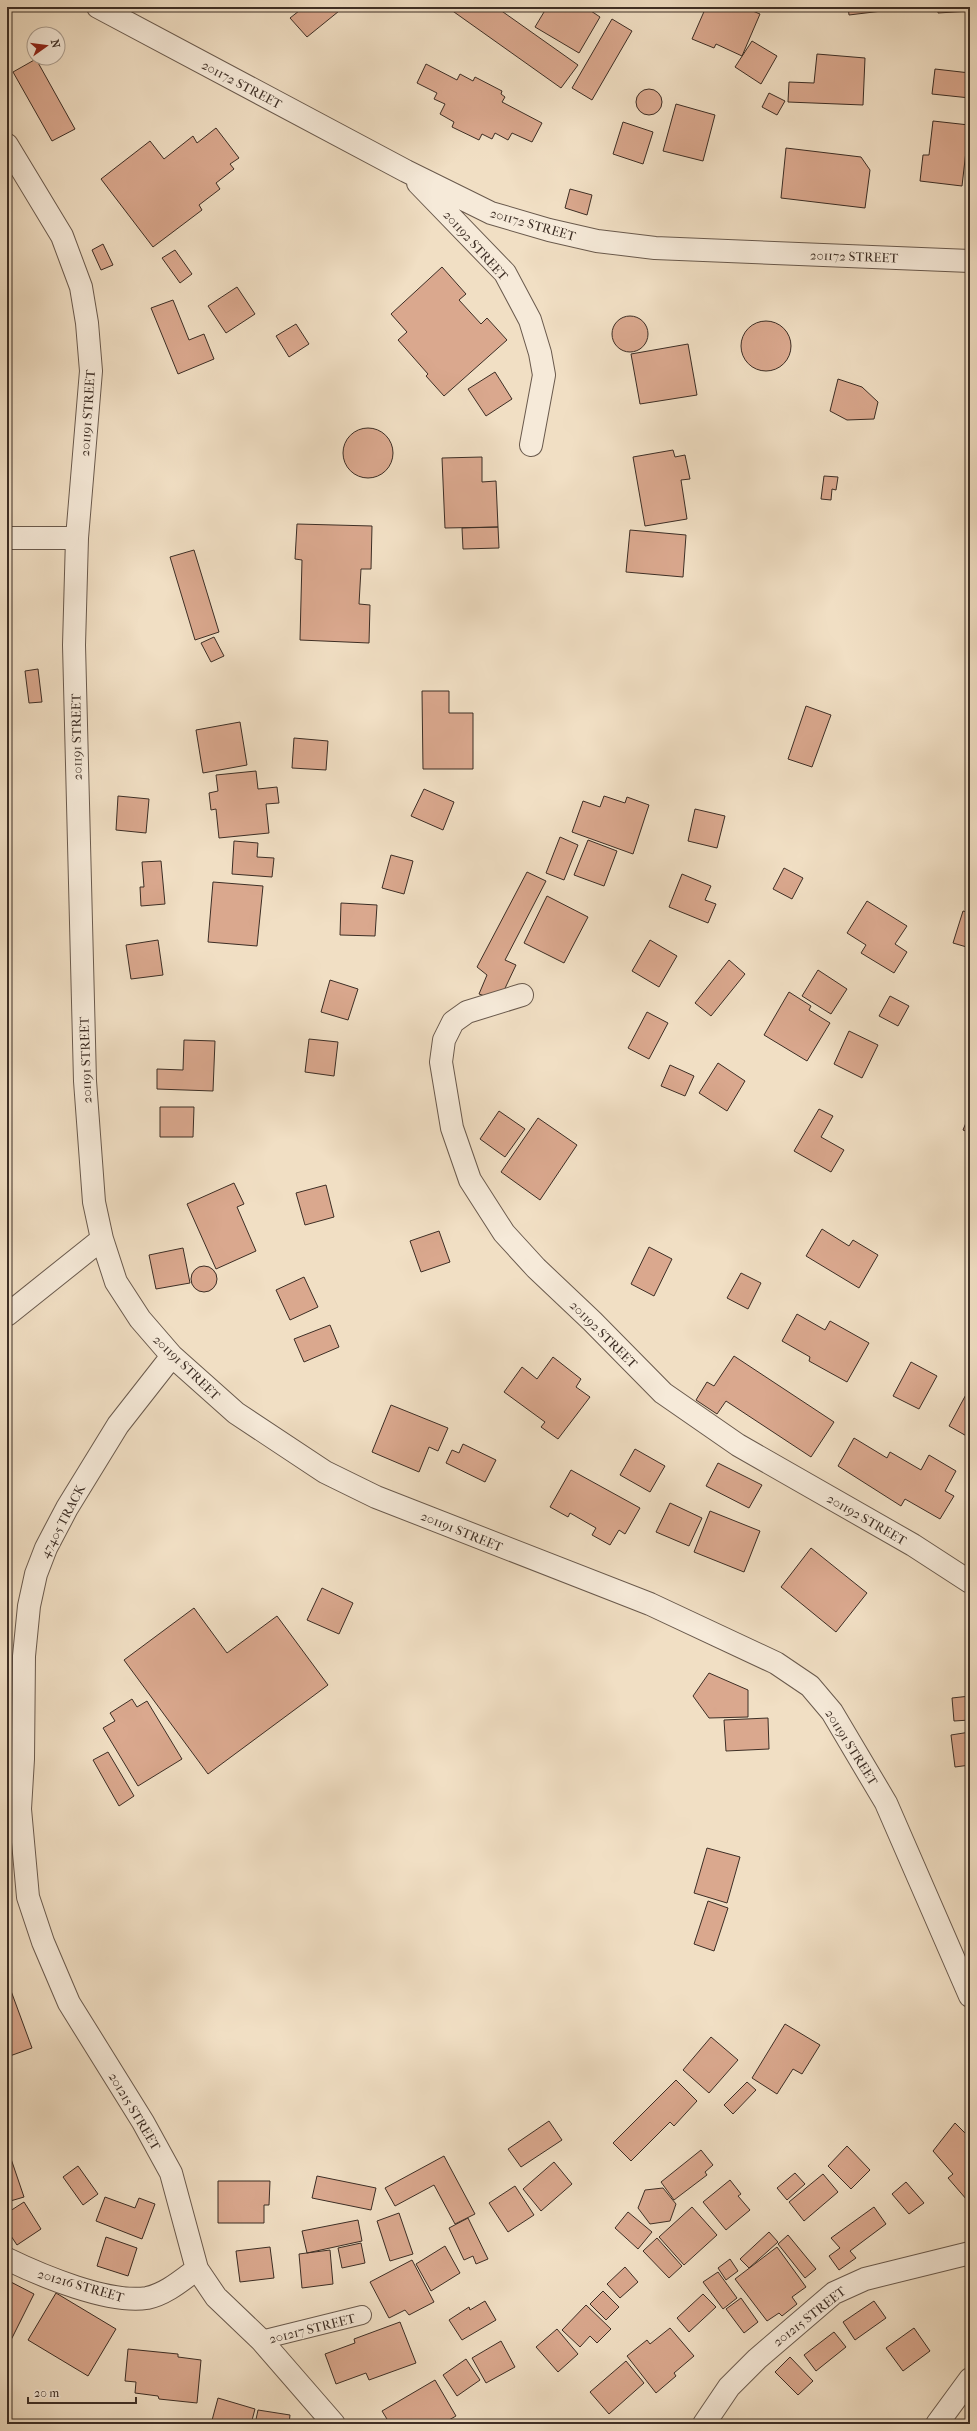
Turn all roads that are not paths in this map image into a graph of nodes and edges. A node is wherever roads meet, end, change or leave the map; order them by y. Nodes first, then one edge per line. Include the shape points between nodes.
1 (98, 7) edge
2 (7, 145) edge
3 (406, 171) junction
4 (970, 260) edge
5 (531, 445) dead end
6 (7, 538) edge
7 (77, 538) junction
8 (522, 995) dead end
9 (102, 1239) junction
10 (7, 1315) edge
11 (172, 1356) junction
12 (970, 1582) edge
13 (23, 1760) joint
14 (970, 1996) edge
15 (970, 2253) edge
16 (7, 2259) edge
17 (197, 2269) junction
18 (362, 2315) dead end
19 (261, 2340) junction
20 (970, 2379) edge
21 (334, 2424) edge
22 (704, 2424) edge
23 (937, 2424) edge

1 - 3 street, 201172 STREET
2 - 7 street, 201191 STREET via 62,236 81,287 91,371
3 - 4 street, 201172 STREET via 491,213 597,241 655,248
3 - 5 street, 201192 STREET via 505,273 530,320 544,375
6 - 7 street
7 - 9 street, 201191 STREET via 74,652 85,1081 94,1202
8 - 12 street, 201192 STREET via 466,1012 453,1022 444,1040 441,1062 452,1128 470,1180 504,1233 663,1393 738,1445 913,1545
9 - 10 street
9 - 11 street, 201191 STREET via 116,1282 140,1319
11 - 13 street, 47405 TRACK via 118,1425 67,1508 46,1548 29,1606 24,1656
11 - 14 street, 201191 STREET via 236,1413 326,1472 376,1497 650,1604 776,1663 810,1686 832,1712 886,1803
13 - 17 street, 201215 STREET via 20,1809 28,1897 43,1942 69,2003 172,2173
15 - 22 street, 201215 STREET via 871,2278 834,2293 728,2388
16 - 17 street, 201216 STREET via 34,2273 108,2296 128,2299 148,2298 169,2290
17 - 19 street, 201215 STREET via 216,2297
18 - 19 lane, 201217 STREET
19 - 21 street, 201215 STREET
20 - 23 street

